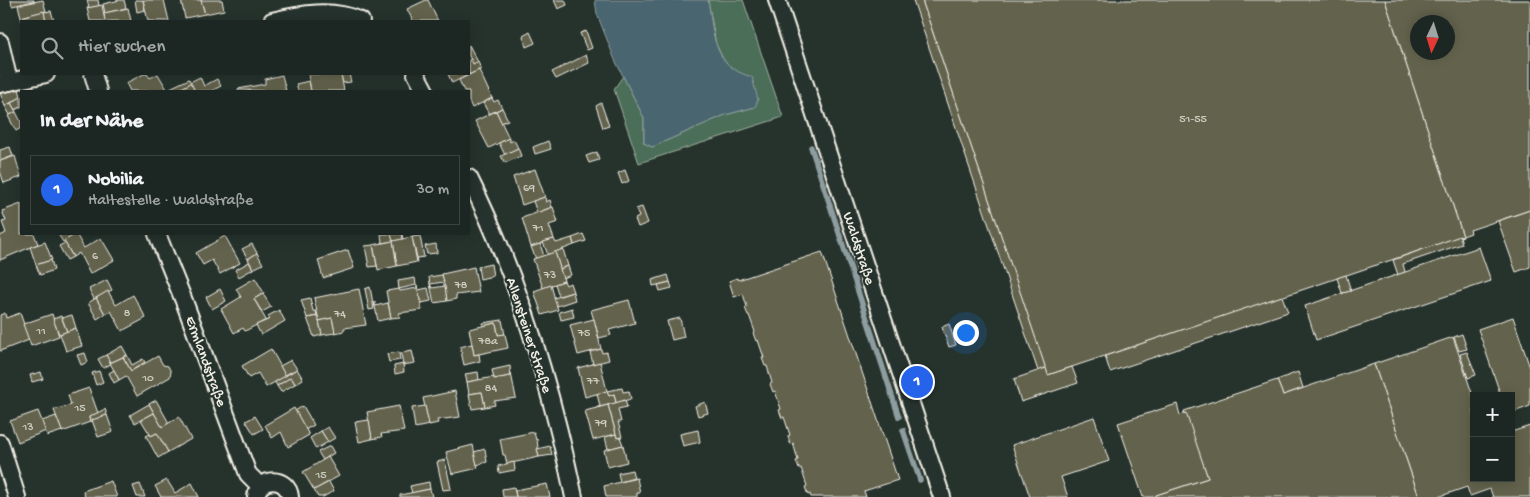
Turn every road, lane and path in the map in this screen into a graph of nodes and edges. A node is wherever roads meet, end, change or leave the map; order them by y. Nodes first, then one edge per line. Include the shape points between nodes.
1 (777, 0) edge
2 (295, 8) edge
3 (274, 20) edge
4 (357, 20) edge
5 (0, 42) edge
6 (41, 75) edge
7 (93, 75) edge
8 (417, 75) edge
9 (5, 83) edge
10 (98, 90) edge
11 (425, 90) edge
12 (470, 180) edge
13 (157, 235) edge
14 (0, 443) edge
15 (258, 492) edge
16 (17, 497) edge
17 (290, 497) edge
18 (574, 497) edge
19 (942, 497) edge

1 - 19 street, Waldstraße
2 - 3 street
2 - 4 street
5 - 9 street
6 - 9 street
7 - 10 street
8 - 11 street
12 - 18 street, Allensteiner Straße via 520,298 547,382
13 - 15 street, Ermlandstraße via 248,474
14 - 16 street
15 - 17 street, Ermlandstraße via 267,481 276,481 284,485

